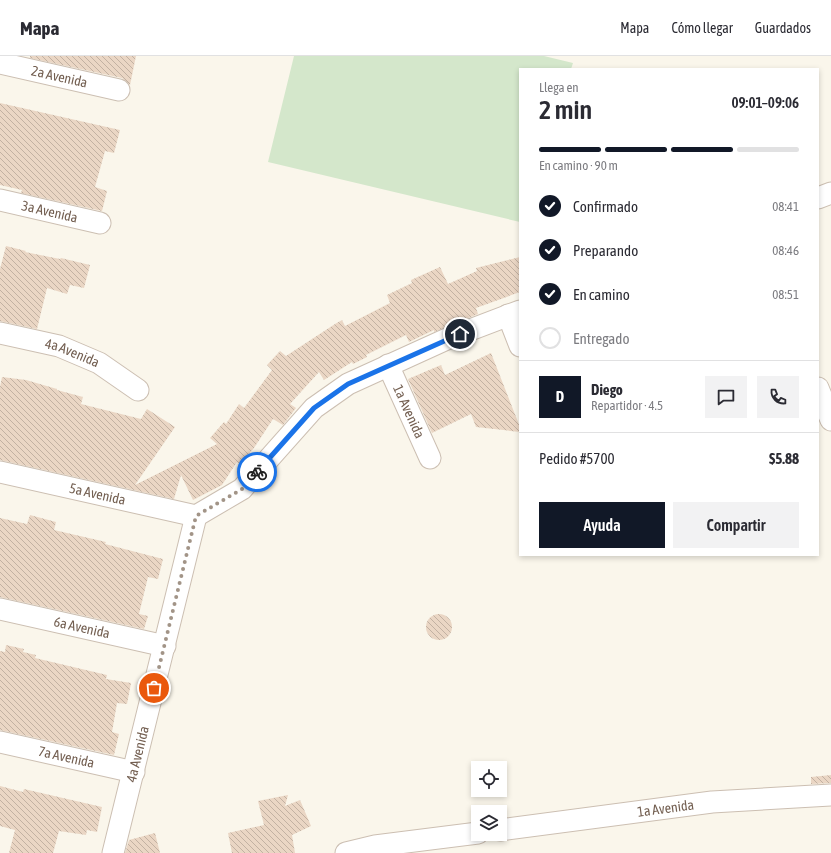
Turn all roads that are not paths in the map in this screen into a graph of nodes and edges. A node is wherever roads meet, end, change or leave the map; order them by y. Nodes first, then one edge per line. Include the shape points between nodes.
1 (0, 63) edge
2 (119, 90) dead end
3 (831, 193) edge
4 (819, 198) edge
5 (0, 200) edge
6 (100, 223) dead end
7 (514, 313) edge
8 (0, 332) edge
9 (519, 340) edge
10 (388, 365) junction
11 (138, 390) dead end
12 (819, 390) edge
13 (831, 420) edge
14 (430, 458) dead end
15 (0, 472) edge
16 (196, 516) junction
17 (0, 609) edge
18 (164, 646) junction
19 (0, 742) edge
20 (134, 772) junction
21 (831, 795) edge
22 (507, 829) edge
23 (471, 834) edge
24 (113, 853) edge
25 (346, 853) edge

1 - 2 street, 2a Avenida
3 - 4 street
5 - 6 street, 3a Avenida
7 - 9 street
7 - 10 street
8 - 11 street, 4a Avenida via 59,346 99,363
10 - 14 street, 1a Avenida
10 - 16 street via 348,384 314,408 242,489
12 - 13 street
15 - 16 street, 5a Avenida
16 - 18 street, 4a Avenida
17 - 18 street, 6a Avenida
18 - 20 street, 4a Avenida
19 - 20 street, 7a Avenida
20 - 24 street, 4a Avenida
21 - 22 street, 1a Avenida via 712,802
23 - 25 street via 375,846

